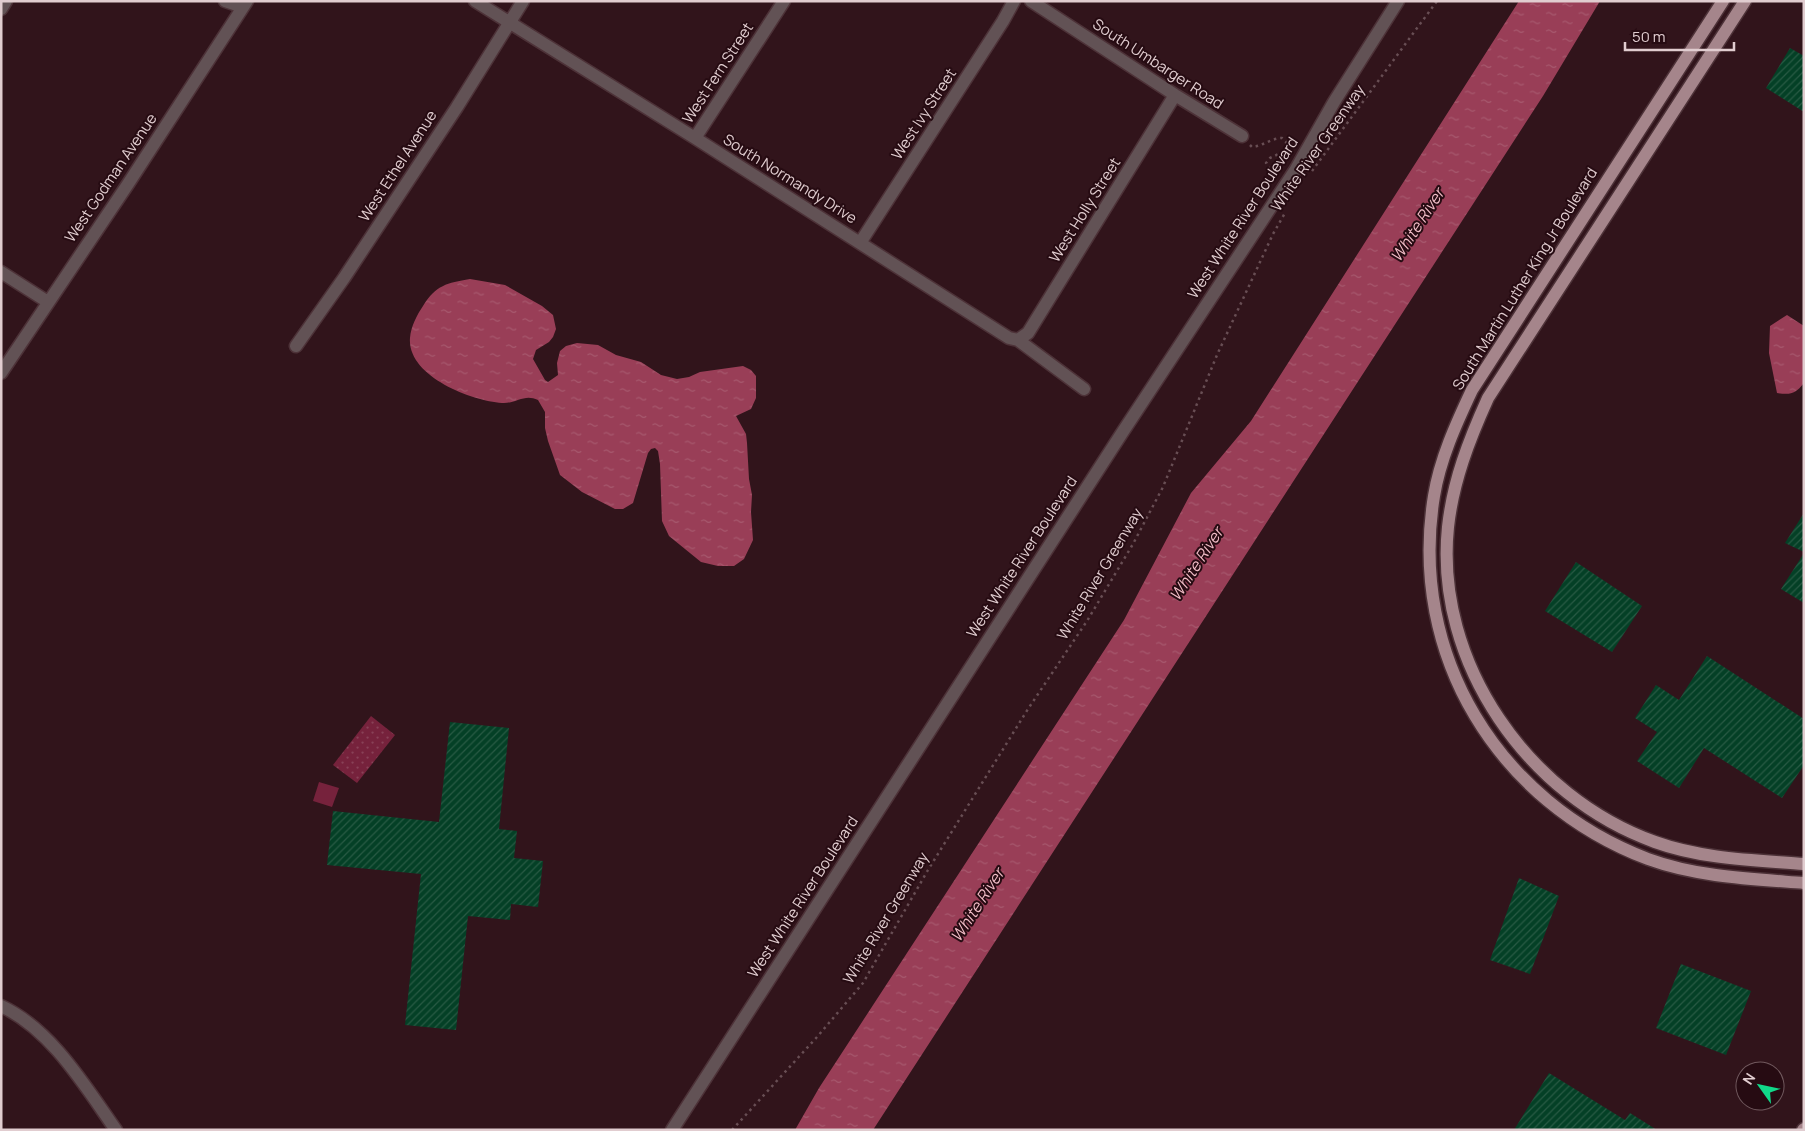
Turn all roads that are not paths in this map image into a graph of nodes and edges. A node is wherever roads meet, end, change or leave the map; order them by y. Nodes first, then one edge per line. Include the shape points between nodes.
1 (6, 1) edge
2 (225, 1) edge
3 (475, 1) edge
4 (523, 1) edge
5 (784, 1) edge
6 (1014, 1) edge
7 (1031, 1) edge
8 (1398, 1) edge
9 (1723, 1) edge
10 (1745, 1) edge
11 (245, 4) edge
12 (1, 9) edge
13 (509, 22) junction
14 (1175, 95) junction
15 (1242, 136) road end
16 (695, 138) junction
17 (860, 243) junction
18 (1, 272) edge
19 (48, 302) junction
20 (1018, 340) junction
21 (296, 346) dead end
22 (1, 373) edge
23 (1084, 389) dead end
24 (1804, 864) edge
25 (1804, 882) edge
26 (1, 1006) edge
27 (116, 1130) edge
28 (672, 1130) edge

1 - 12 street
2 - 11 street
3 - 13 street, South Normandy Drive
4 - 13 street, West Ethel Avenue
5 - 16 street, West Fern Street
6 - 17 street, West Ivy Street
7 - 14 street, South Umbarger Road
8 - 28 street, West White River Boulevard via 1296,169
9 - 25 main road, South Martin Luther King Jr Boulevard via 1472,390 1442,462 1434,494 1429,545 1432,595 1438,630 1452,668 1483,730 1504,758 1559,810 1616,846 1657,862 1732,877
10 - 24 main road via 1488,398 1460,467 1453,498 1448,529 1450,592 1456,625 1469,661 1499,719 1519,746 1570,795 1624,829 1655,842 1734,859
11 - 19 street, West Godman Avenue
13 - 16 street, South Normandy Drive
13 - 21 street, West Ethel Avenue via 457,107
14 - 15 street, South Umbarger Road
14 - 20 street, West Holly Street via 1028,333
16 - 17 street, South Normandy Drive
17 - 20 street, South Normandy Drive via 1009,338
18 - 19 street
19 - 22 street, West Godman Avenue
20 - 23 street, South Normandy Drive
26 - 27 street via 29,1023 51,1044

